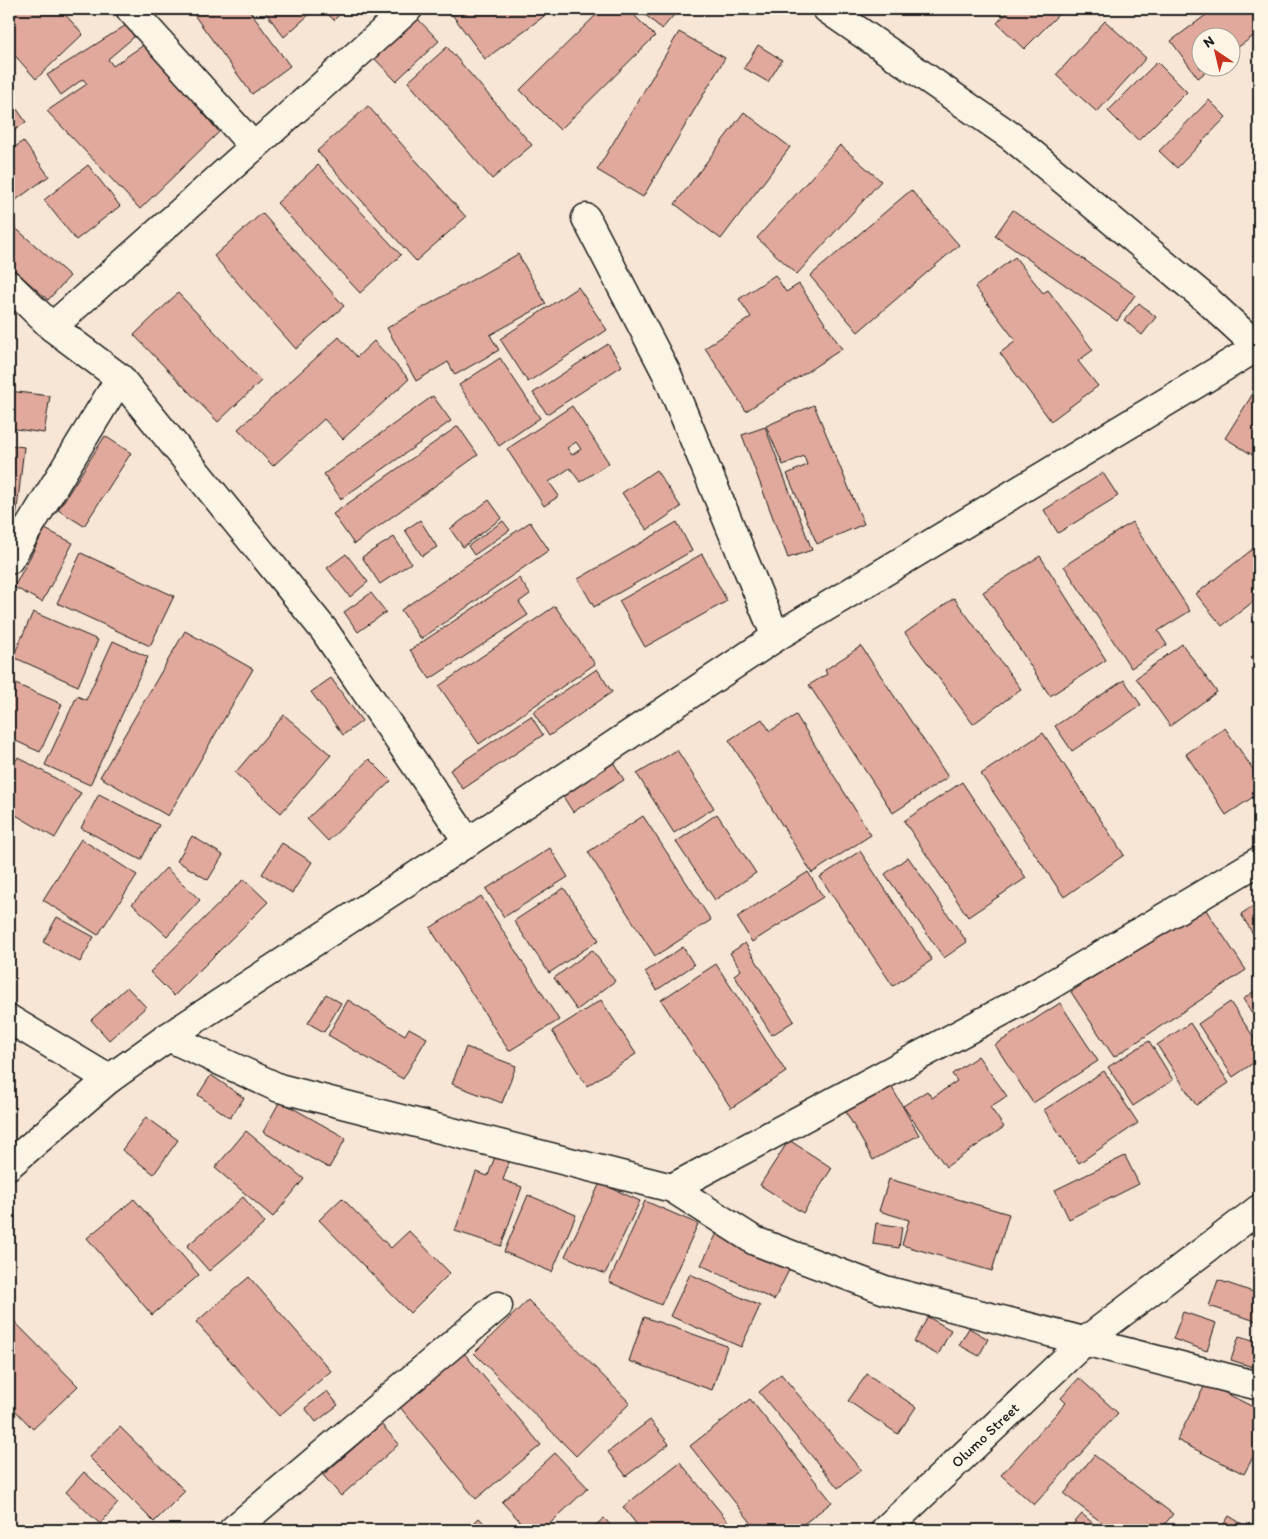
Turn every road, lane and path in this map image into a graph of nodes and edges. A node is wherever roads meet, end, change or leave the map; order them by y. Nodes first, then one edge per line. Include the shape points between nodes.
1 (130, 9) edge
2 (408, 9) edge
3 (827, 9) edge
4 (254, 147) junction
5 (586, 218) dead end
6 (9, 284) edge
7 (52, 327) junction
8 (1259, 346) edge
9 (120, 378) junction
10 (9, 560) edge
11 (776, 637) junction
12 (468, 842) junction
13 (1259, 861) edge
14 (9, 1019) edge
15 (168, 1037) junction
16 (109, 1078) junction
17 (9, 1165) edge
18 (672, 1188) junction
19 (1259, 1208) edge
20 (498, 1306) dead end
21 (1085, 1341) junction
22 (1259, 1386) edge
23 (233, 1530) edge
24 (885, 1530) edge

1 - 4 street
2 - 4 street
3 - 8 street via 1012,137
4 - 7 street
5 - 11 street via 667,374
6 - 7 street
7 - 9 street
8 - 11 street
9 - 10 street
9 - 12 street via 324,630
11 - 12 street
12 - 15 street
13 - 18 street via 1044,989
14 - 16 street
15 - 16 street
15 - 18 street via 279,1088
16 - 17 street
18 - 21 street via 756,1241 885,1290
19 - 21 street, Olumo Street
20 - 23 street
21 - 22 street
21 - 24 street, Olumo Street

